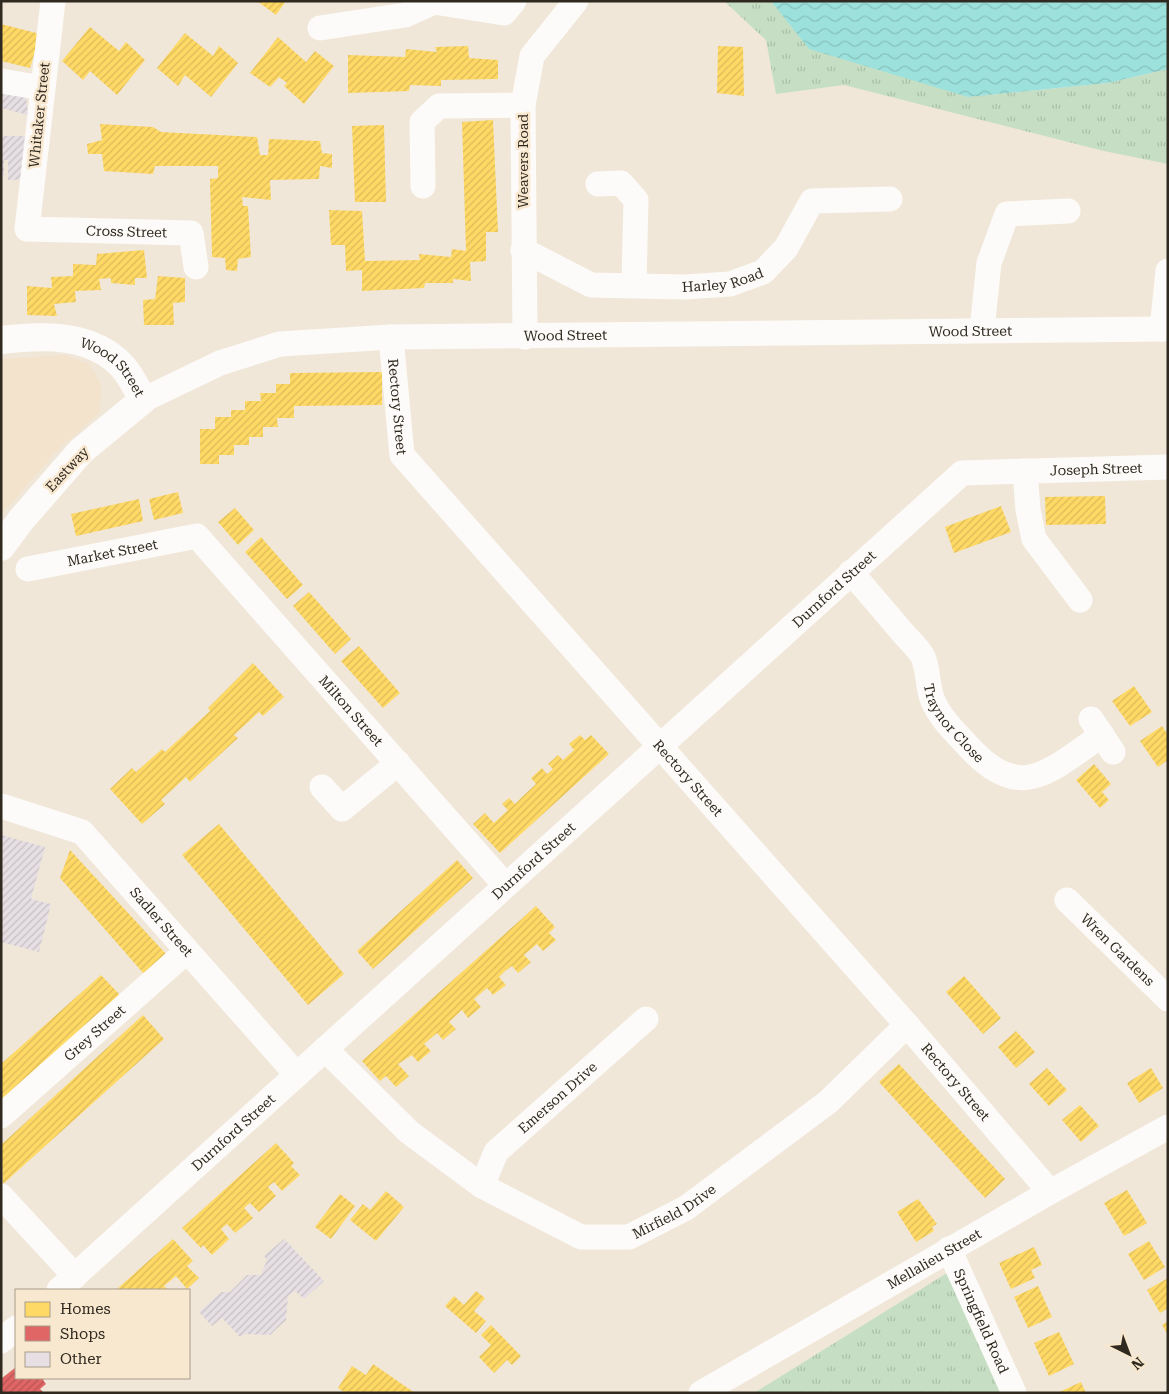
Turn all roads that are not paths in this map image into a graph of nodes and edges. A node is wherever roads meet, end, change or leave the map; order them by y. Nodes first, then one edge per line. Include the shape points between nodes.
1 (53, 1) edge
2 (514, 1) edge
3 (576, 1) edge
4 (320, 28) dead end
5 (1, 81) edge
6 (42, 88) junction
7 (523, 105) junction
8 (598, 184) dead end
9 (423, 186) dead end
10 (890, 199) dead end
11 (1068, 211) dead end
12 (27, 230) joint
13 (523, 250) junction
14 (196, 267) dead end
15 (1168, 271) edge
16 (634, 284) junction
17 (1165, 329) edge
18 (982, 330) junction
19 (391, 337) junction
20 (524, 337) junction
21 (1, 340) edge
22 (143, 400) junction
23 (1168, 467) edge
24 (1025, 471) junction
25 (197, 536) joint
26 (1, 547) edge
27 (28, 569) dead end
28 (851, 572) junction
29 (1080, 600) dead end
30 (1102, 735) dead end
31 (659, 746) junction
32 (398, 763) junction
33 (322, 787) dead end
34 (1, 806) edge
35 (506, 885) junction
36 (1067, 900) dead end
37 (187, 951) junction
38 (1168, 999) edge
39 (646, 1019) dead end
40 (907, 1025) junction
41 (325, 1049) junction
42 (297, 1075) junction
43 (1, 1116) edge
44 (1168, 1127) edge
45 (482, 1186) junction
46 (1050, 1192) junction
47 (1, 1196) edge
48 (949, 1249) junction
49 (67, 1283) edge
50 (15, 1329) edge
51 (1, 1341) edge
52 (701, 1393) edge
53 (1014, 1393) edge

1 - 6 street, Whitaker Street
2 - 4 street via 504,13 434,2 405,15
3 - 7 street, Weavers Road via 532,56
5 - 6 street
6 - 12 street, Whitaker Street
7 - 9 street via 439,106 422,122
7 - 13 street, Weavers Road
8 - 16 street via 621,183 636,200
10 - 16 street, Harley Road via 812,201 786,248 763,272 730,284 684,287
11 - 18 street via 1007,214 988,262
12 - 14 street, Cross Street via 191,233
13 - 16 street, Harley Road via 591,285
13 - 20 street, Weavers Road
15 - 17 street
17 - 18 street, Wood Street
18 - 20 street, Wood Street
19 - 20 street, Wood Street
19 - 22 street, Wood Street via 280,344 220,363
19 - 31 street, Rectory Street via 402,455
21 - 22 street, Wood Street via 72,338 98,347 124,367
22 - 26 street, Eastway via 81,451
23 - 24 street, Joseph Street
24 - 28 street, Durnford Street via 962,473
24 - 29 street via 1034,538
25 - 27 street, Market Street
25 - 32 street, Milton Street
28 - 30 street, Traynor Close via 923,656 929,688 941,716 978,758 993,769 1016,779 1039,774
28 - 31 street, Durnford Street
31 - 35 street, Durnford Street
31 - 40 street, Rectory Street
32 - 33 street via 342,810
32 - 35 street, Milton Street
34 - 37 street, Sadler Street via 82,832
35 - 41 street, Durnford Street
36 - 38 street, Wren Gardens
37 - 42 street, Sadler Street
37 - 43 street, Grey Street
39 - 45 street, Emerson Drive via 496,1152
40 - 45 street, Mirfield Drive via 828,1102 686,1208 629,1237 581,1237
40 - 46 street, Rectory Street
41 - 42 street, Durnford Street
41 - 45 street, Mirfield Drive via 409,1132
42 - 49 street, Durnford Street
44 - 46 street, Mellalieu Street
46 - 48 street, Mellalieu Street
47 - 49 street
48 - 52 street, Mellalieu Street
48 - 53 street, Springfield Road
50 - 51 street

